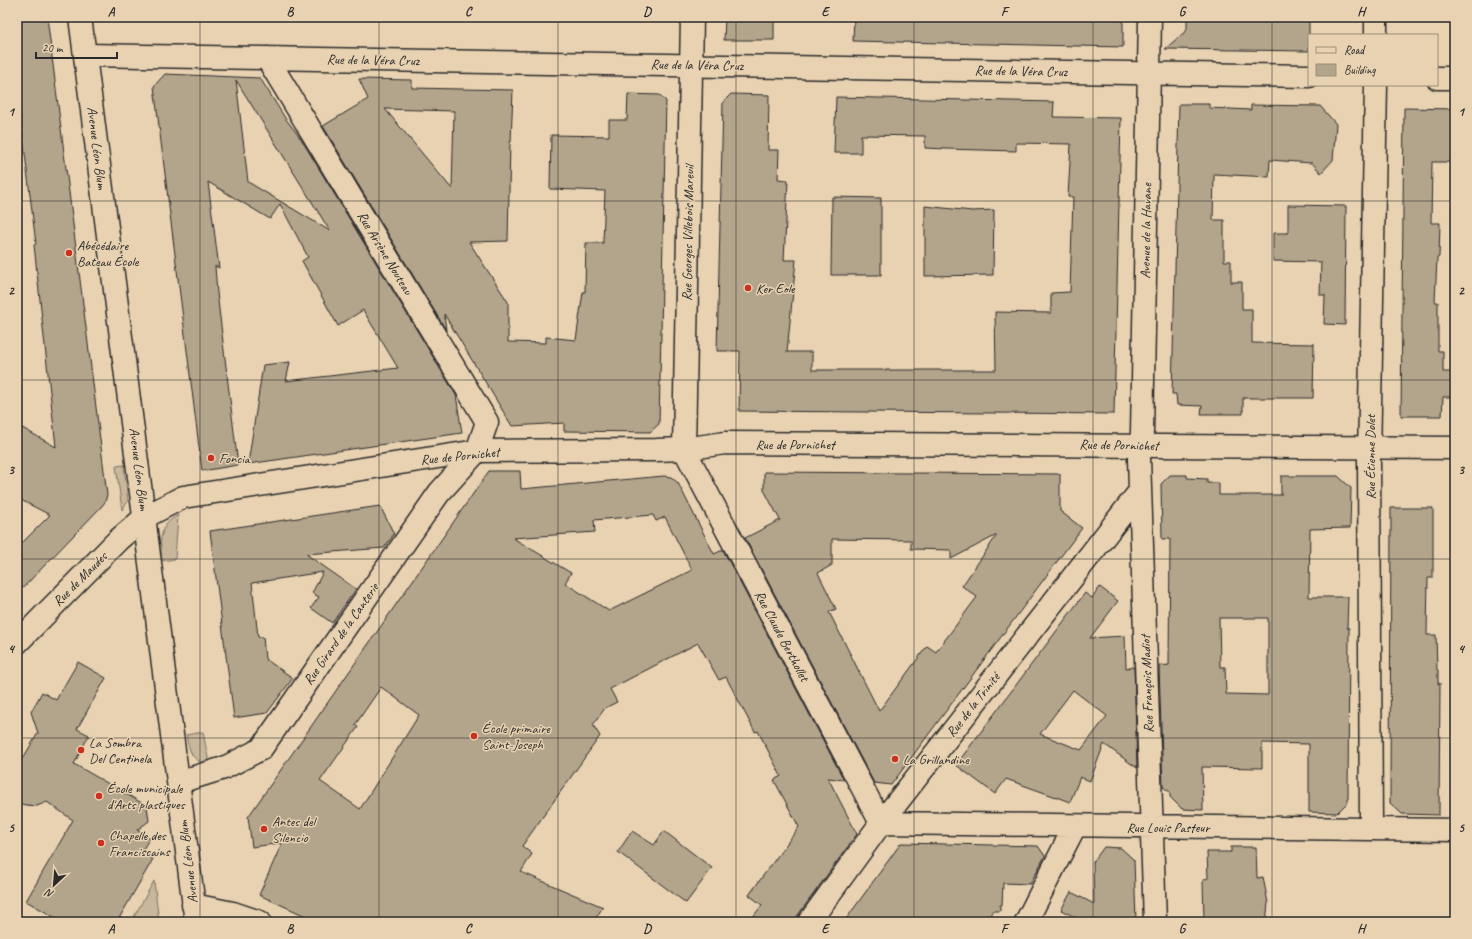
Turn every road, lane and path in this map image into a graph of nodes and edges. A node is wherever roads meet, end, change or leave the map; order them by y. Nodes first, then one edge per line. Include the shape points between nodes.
1 (80, 17) edge
2 (692, 17) edge
3 (1150, 17) edge
4 (1376, 17) edge
5 (1376, 34) edge
6 (85, 55) junction
7 (267, 58) junction
8 (691, 65) junction
9 (1150, 73) junction
10 (1308, 76) edge
11 (1438, 78) edge
12 (1455, 78) edge
13 (1376, 86) edge
14 (1141, 445) junction
15 (1370, 448) junction
16 (1455, 448) edge
17 (684, 449) junction
18 (477, 451) junction
19 (1140, 491) junction
20 (145, 517) junction
21 (17, 643) edge
22 (179, 782) junction
23 (881, 823) junction
24 (1076, 826) junction
25 (1152, 826) junction
26 (1371, 828) junction
27 (1455, 830) edge
28 (194, 914) edge
29 (260, 922) edge
30 (809, 922) edge
31 (1026, 922) edge
32 (1155, 922) edge

1 - 6 street, Avenue Léon Blum
2 - 8 street, Rue Georges Villebois Mareuil
3 - 9 street, Avenue de la Havane
4 - 5 street
6 - 7 street, Rue de la Véra Cruz
6 - 20 street, Avenue Léon Blum
7 - 8 street, Rue de la Véra Cruz
7 - 18 street, Rue Arsène Nouteau via 487,422
8 - 9 street, Rue de la Véra Cruz
8 - 17 street, Rue Georges Villebois Mareuil
9 - 10 street, Rue de la Véra Cruz
9 - 14 street, Avenue de la Havane
11 - 12 street
13 - 15 street, Rue Étienne Dolet
14 - 15 street, Rue de Pornichet
14 - 17 street, Rue de Pornichet via 725,443
14 - 19 street, Rue François Madiot
15 - 16 street, Rue de Pornichet
15 - 26 street, Rue Étienne Dolet
17 - 18 street, Rue de Pornichet
17 - 23 street, Rue Claude Berthollet
18 - 20 street, Rue de Pornichet via 183,497
18 - 22 street, Rue Girard de la Canterie via 440,493 261,749 224,768
19 - 23 street, Rue de la Trinité
19 - 25 street, Rue François Madiot
20 - 21 street, Rue de Maudes via 118,540
20 - 22 street, Avenue Léon Blum
22 - 28 street, Avenue Léon Blum
23 - 24 street, Rue Louis Pasteur
23 - 30 street, Rue de la Trinité
24 - 25 street, Rue Louis Pasteur
24 - 31 street
25 - 26 street, Rue Louis Pasteur
25 - 32 street, Rue François Madiot
26 - 27 street, Rue Louis Pasteur
28 - 29 street via 233,913

